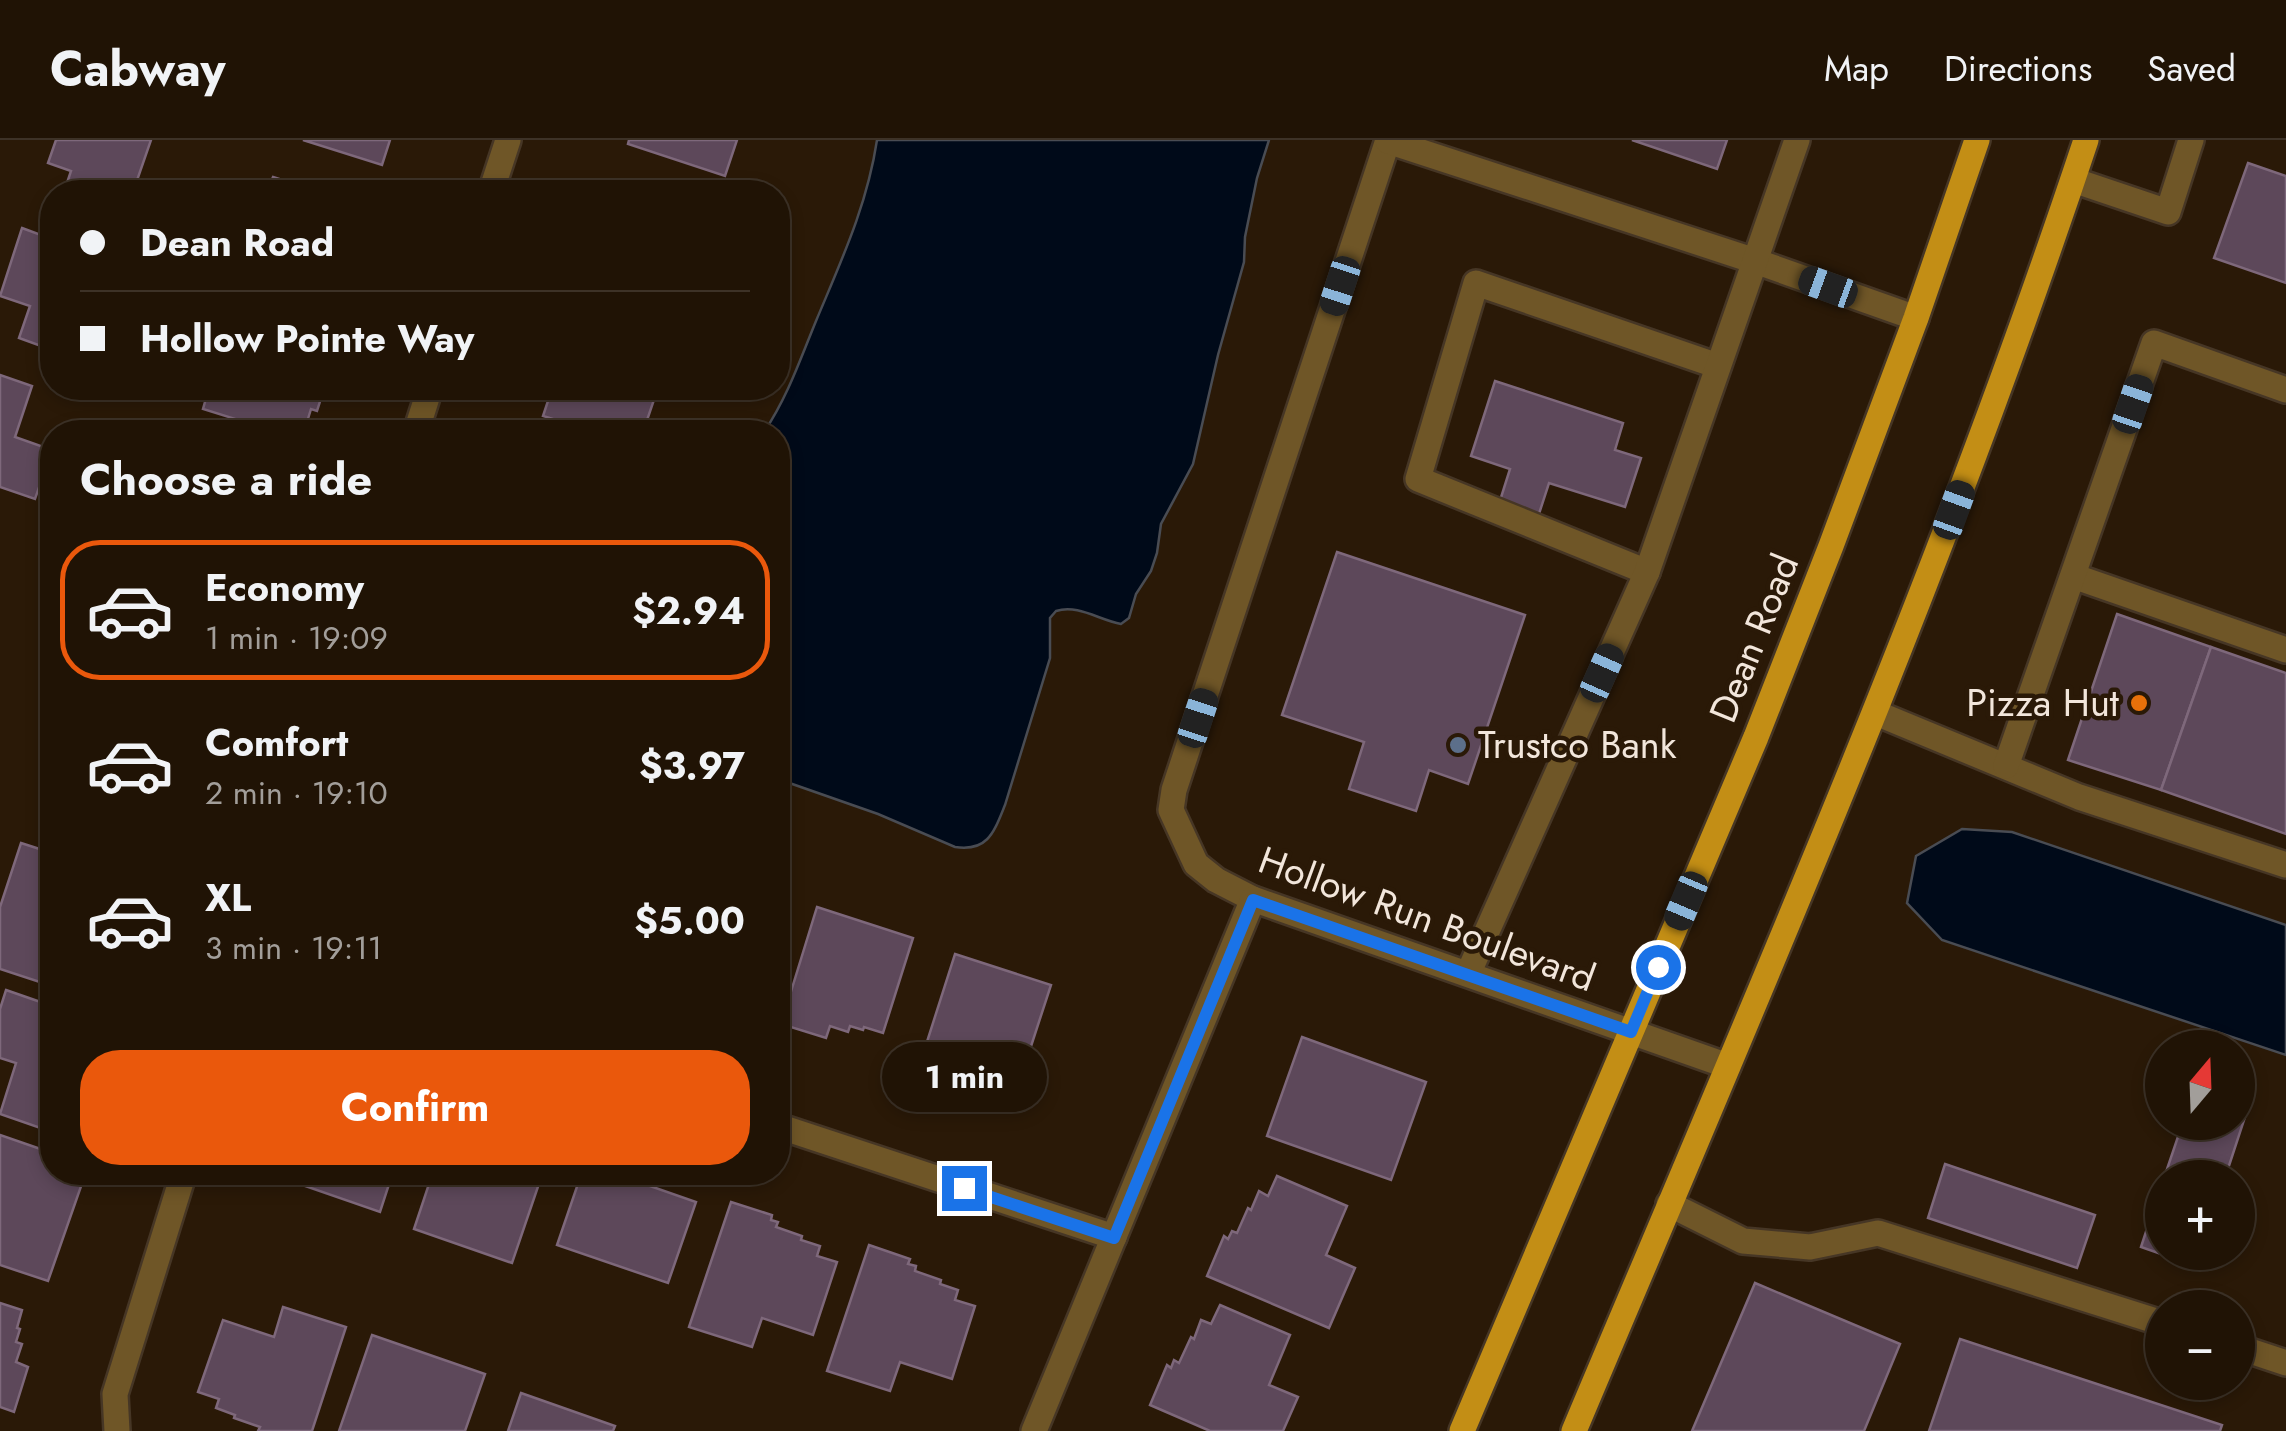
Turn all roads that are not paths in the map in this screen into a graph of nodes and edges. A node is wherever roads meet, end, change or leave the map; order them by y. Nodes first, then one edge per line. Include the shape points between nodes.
1 (508, 140) edge
2 (1797, 140) edge
3 (1977, 140) edge
4 (2086, 140) edge
5 (2191, 140) edge
6 (1388, 141) edge
7 (496, 180) edge
8 (2073, 180) junction
9 (1755, 261) junction
10 (1916, 318) junction
11 (1718, 366) junction
12 (2286, 390) edge
13 (1648, 572) junction
14 (2073, 576) junction
15 (2286, 650) edge
16 (1876, 712) junction
17 (2006, 766) junction
18 (2286, 865) edge
19 (1253, 900) junction
20 (1468, 974) junction
21 (1631, 1032) junction
22 (1728, 1066) junction
23 (790, 1130) edge
24 (180, 1185) edge
25 (1670, 1204) junction
26 (1114, 1238) junction
27 (2145, 1319) edge
28 (2255, 1353) edge
29 (2286, 1363) edge
30 (117, 1431) edge
31 (1034, 1431) edge
32 (1462, 1431) edge
33 (1574, 1431) edge

1 - 7 street
2 - 9 street
3 - 10 main road, Dean Road
4 - 8 main road
5 - 8 street via 2168,212
6 - 9 street
6 - 19 street, Hollow Run Boulevard via 1174,790 1171,810 1196,864
8 - 16 main road
9 - 10 street
9 - 11 street
10 - 21 main road, Dean Road via 1756,737
11 - 13 street
11 - 13 street via 1476,283 1418,480
12 - 14 street via 2154,343
13 - 20 street
14 - 15 street
14 - 17 street
16 - 17 street
16 - 22 main road
17 - 18 street via 2080,798
19 - 20 street, Hollow Run Boulevard
19 - 26 street
20 - 21 street, Hollow Run Boulevard
21 - 22 street, Hollow Run Boulevard
21 - 32 main road, Dean Road
22 - 25 main road
23 - 26 street
24 - 30 street via 114,1394
25 - 27 street via 1743,1240 1810,1247 1878,1233
25 - 33 main road
26 - 31 street
28 - 29 street

